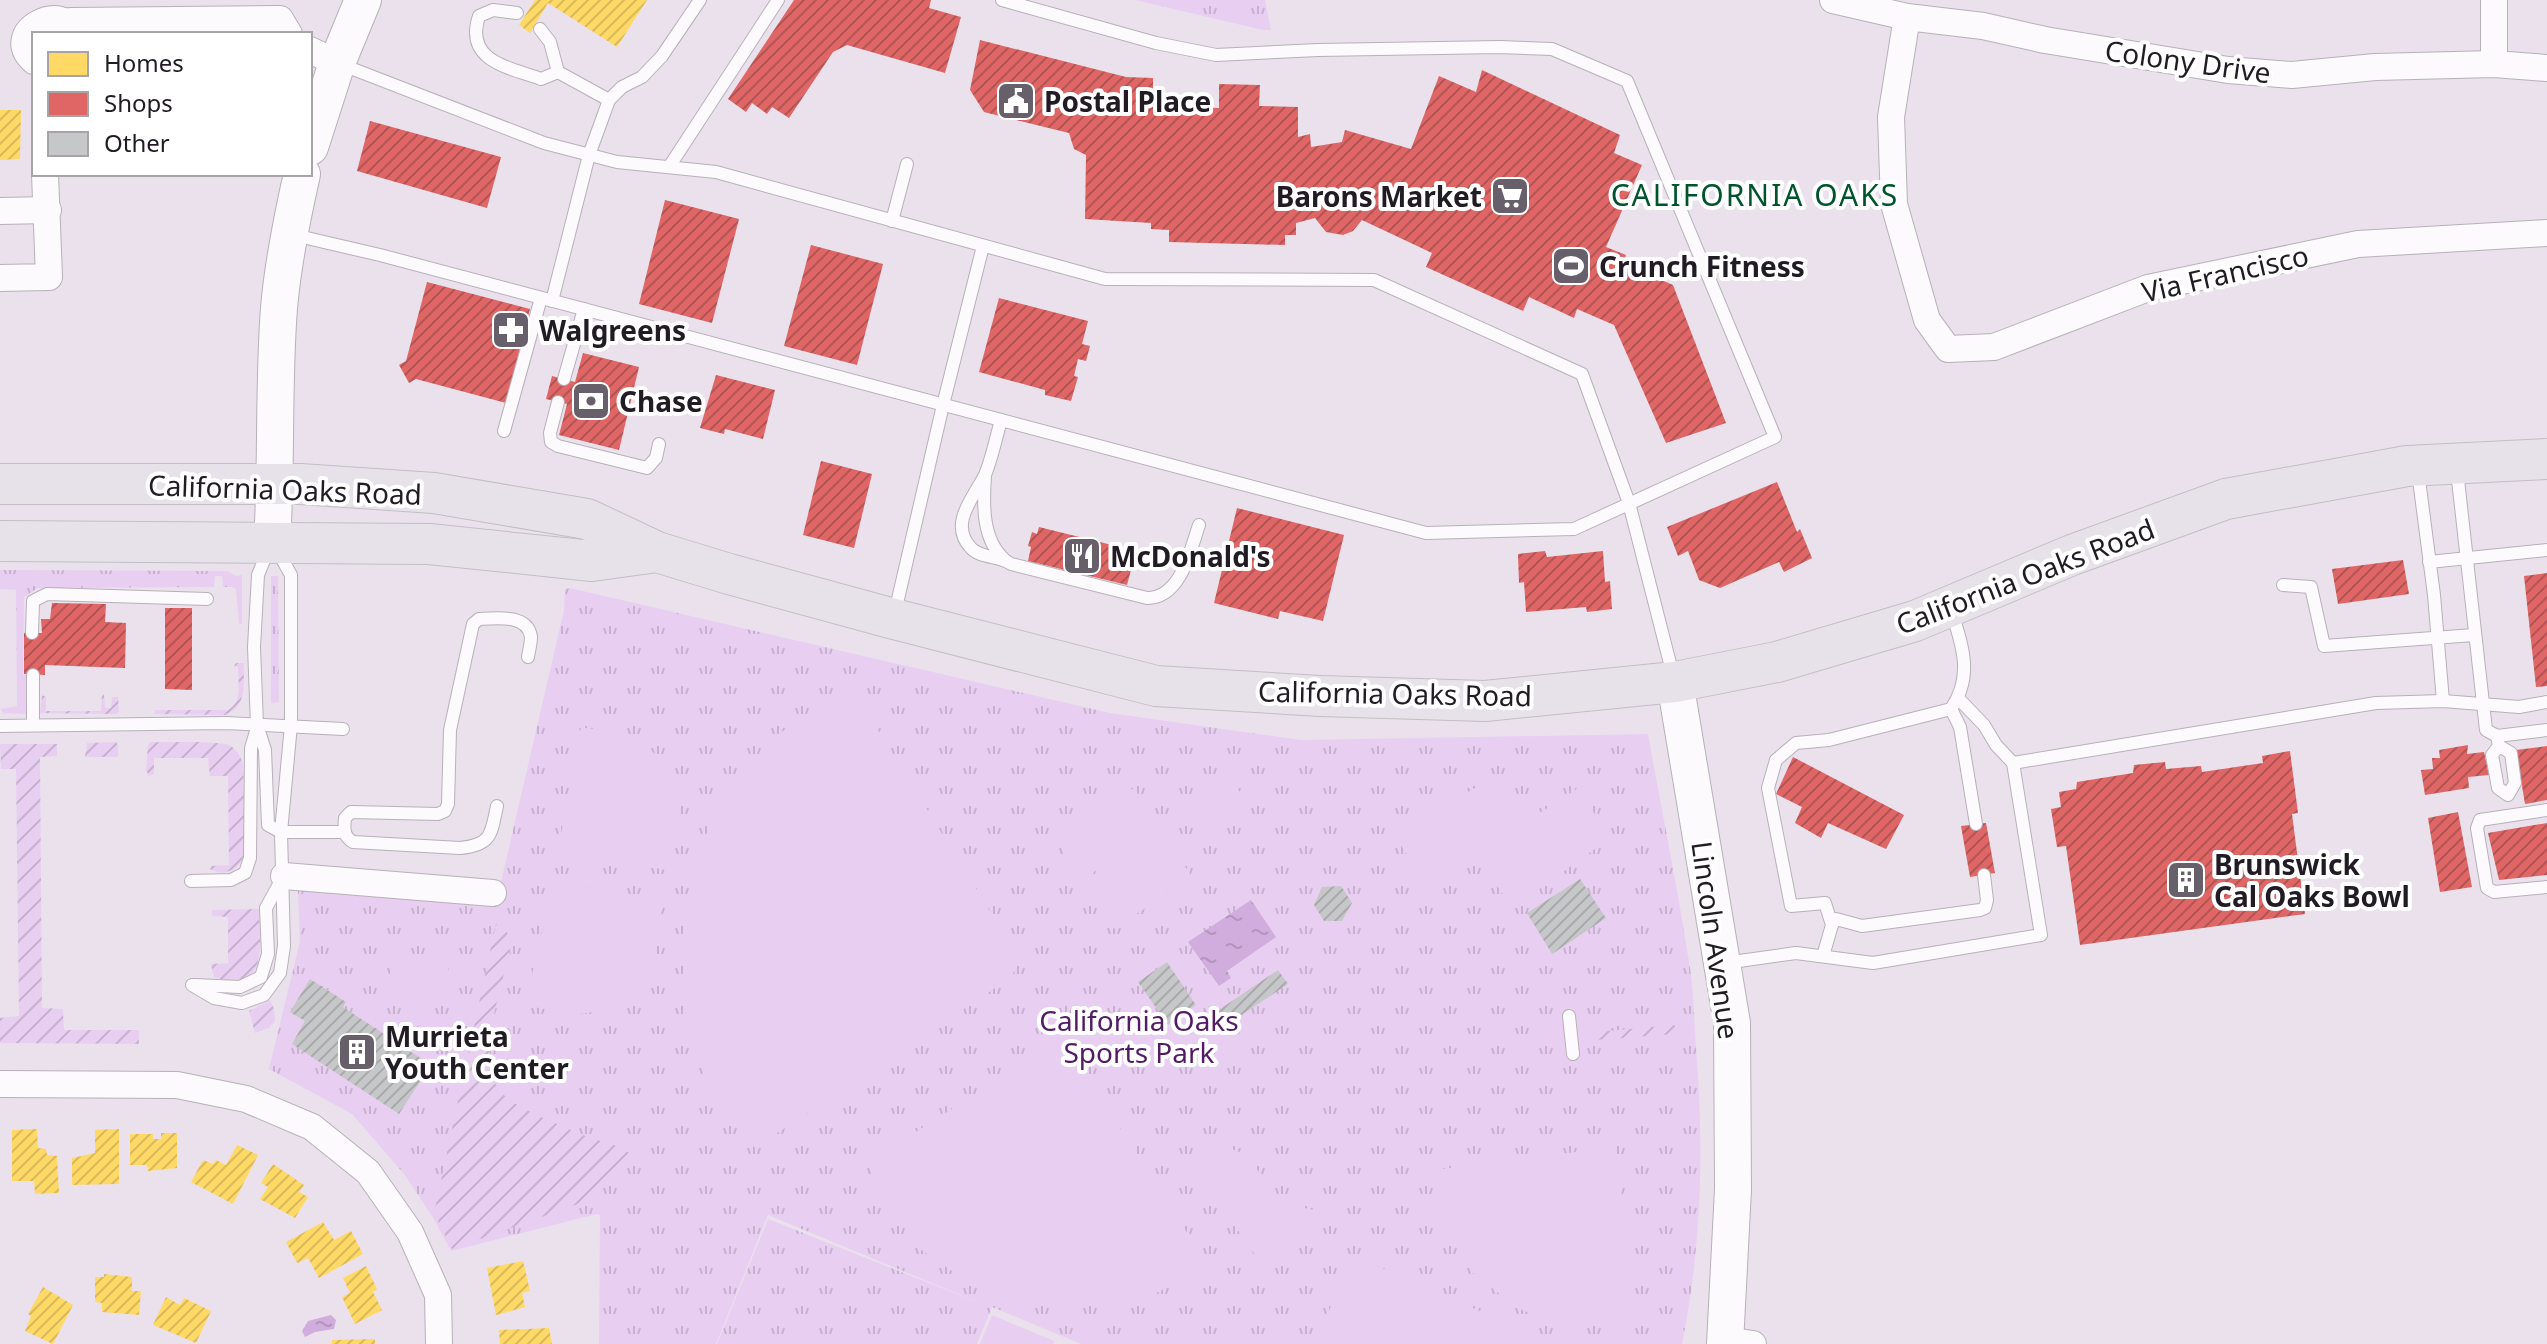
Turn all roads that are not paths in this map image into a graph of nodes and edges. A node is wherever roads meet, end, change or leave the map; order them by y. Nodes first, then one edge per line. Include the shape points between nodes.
1 (363, 0) edge
2 (700, 0) edge
3 (778, 0) edge
4 (1002, 0) edge
5 (1833, 0) edge
6 (2494, 0) edge
7 (30, 10) edge
8 (517, 13) dead end
9 (1907, 17) junction
10 (72, 27) edge
11 (220, 27) edge
12 (540, 29) dead end
13 (288, 32) edge
14 (19, 55) edge
15 (324, 56) edge
16 (2494, 64) junction
17 (2547, 68) edge
18 (558, 72) junction
19 (609, 100) junction
20 (312, 134) edge
21 (589, 155) junction
22 (907, 164) dead end
23 (669, 167) junction
24 (45, 176) edge
25 (302, 176) edge
26 (48, 210) junction
27 (0, 211) edge
28 (892, 221) junction
29 (2547, 233) edge
30 (289, 234) junction
31 (983, 246) junction
32 (0, 278) edge
33 (546, 300) junction
34 (584, 309) junction
35 (564, 379) dead end
36 (558, 402) dead end
37 (943, 405) junction
38 (1001, 420) junction
39 (504, 431) dead end
40 (659, 444) dead end
41 (2547, 459) edge
42 (2436, 464) junction
43 (985, 473) junction
44 (0, 484) edge
45 (276, 485) junction
46 (1629, 503) junction
47 (1199, 525) dead end
48 (0, 541) edge
49 (272, 542) junction
50 (2547, 550) edge
51 (657, 552) junction
52 (2466, 558) junction
53 (1005, 560) junction
54 (2429, 562) junction
55 (2283, 585) dead end
56 (207, 599) dead end
57 (1950, 606) junction
58 (894, 619) junction
59 (32, 633) dead end
60 (2474, 635) junction
61 (2437, 637) junction
62 (528, 657) dead end
63 (33, 675) dead end
64 (1675, 682) junction
65 (2443, 701) junction
66 (2547, 702) edge
67 (1954, 703) junction
68 (2482, 704) junction
69 (33, 725) junction
70 (257, 725) junction
71 (291, 725) junction
72 (0, 726) edge
73 (343, 729) dead end
74 (2547, 730) edge
75 (2498, 741) junction
76 (2013, 763) junction
77 (2508, 795) junction
78 (497, 806) dead end
79 (2547, 810) edge
80 (2512, 815) junction
81 (1976, 824) dead end
82 (281, 832) junction
83 (344, 832) junction
84 (1984, 875) dead end
85 (284, 876) junction
86 (191, 881) dead end
87 (2547, 887) edge
88 (493, 893) dead end
89 (1832, 925) junction
90 (1823, 956) junction
91 (1722, 964) junction
92 (192, 985) dead end
93 (1569, 1016) dead end
94 (1573, 1054) dead end
95 (0, 1084) edge
96 (1735, 1343) edge
97 (439, 1344) edge

1 - 15 street
2 - 19 lane via 662,56
3 - 23 lane
4 - 46 lane via 1216,55 1552,49 1627,81 1775,437
5 - 9 street, Colony Drive
6 - 16 street
7 - 10 street via 57,9
7 - 14 street via 17,34
8 - 18 lane via 493,10 479,16 476,44 492,61 541,79
9 - 16 street, Colony Drive via 2228,70 2292,75
9 - 29 street, Via Francisco via 1891,117 1894,204 1927,320 1948,349 1994,347 2148,288 2358,244
10 - 11 street
11 - 13 street via 280,19
12 - 18 lane via 550,42
15 - 20 street
15 - 21 lane via 544,143
16 - 17 street, Colony Drive
18 - 19 lane
19 - 21 lane
21 - 23 lane
21 - 33 lane
22 - 28 lane
23 - 28 lane via 716,172
24 - 26 street
25 - 30 street
26 - 27 street
26 - 32 street via 49,277
28 - 31 lane
30 - 33 lane
30 - 45 street via 280,307
31 - 37 lane
31 - 46 lane via 1105,279 1374,280 1582,374
33 - 34 lane
33 - 39 lane
34 - 35 lane
34 - 37 lane
36 - 40 lane via 550,433 558,446 647,468
37 - 38 lane
37 - 58 lane
38 - 43 lane
38 - 46 lane via 1426,533 1574,529
41 - 42 main road, California Oaks Road
42 - 52 lane
42 - 54 lane
42 - 57 main road, California Oaks Road via 2226,499
43 - 53 lane via 989,541
43 - 53 lane via 966,504 965,539 972,551
44 - 45 main road, California Oaks Road
45 - 49 street
45 - 51 main road, California Oaks Road via 434,493 587,519
46 - 64 lane
47 - 53 lane via 1180,577 1155,598
48 - 49 main road, California Oaks Road
49 - 51 main road, California Oaks Road via 429,544 592,561
49 - 70 lane via 258,575
49 - 71 lane via 291,575
50 - 52 lane
51 - 58 main road, California Oaks Road
52 - 54 lane
52 - 60 lane
54 - 61 lane
55 - 61 lane via 2311,587 2324,646
56 - 59 lane via 47,594 33,601
57 - 64 main road, California Oaks Road via 1777,662
57 - 67 lane via 1964,651 1963,683
58 - 64 main road, California Oaks Road via 1156,686 1485,701
60 - 61 lane
60 - 68 lane
61 - 65 lane
62 - 83 lane via 531,637 519,620 479,619 473,624 450,730 445,811 351,812
63 - 69 lane
64 - 91 street, Lincoln Avenue
65 - 68 lane
65 - 76 lane via 2360,705
66 - 68 lane via 2519,707
67 - 76 lane via 1984,725
67 - 81 lane
67 - 89 lane via 1829,740 1796,743 1776,760 1768,788 1791,906 1825,903
68 - 75 lane via 2486,730
69 - 70 lane
69 - 72 lane
70 - 71 lane
70 - 82 lane via 265,750 268,825
70 - 86 lane via 251,748 250,858 245,873 231,880
71 - 73 lane
71 - 82 lane
74 - 75 lane
75 - 77 lane via 2492,755 2495,774 2498,788
75 - 77 lane via 2511,753 2515,783
76 - 90 lane via 2041,935 1873,963
77 - 80 lane
78 - 83 lane via 491,833 477,846 353,842
79 - 80 lane
80 - 87 lane via 2478,823 2487,888 2494,892
82 - 83 lane
82 - 85 lane
84 - 89 lane via 1985,908 1862,926 1836,919
85 - 88 street
85 - 92 lane via 266,908 268,954 261,977 240,987
89 - 90 lane
90 - 91 lane via 1796,953
91 - 96 street, Lincoln Avenue via 1732,1023
93 - 94 lane
95 - 97 street via 177,1085 246,1099 312,1127 368,1172 410,1232 438,1295

